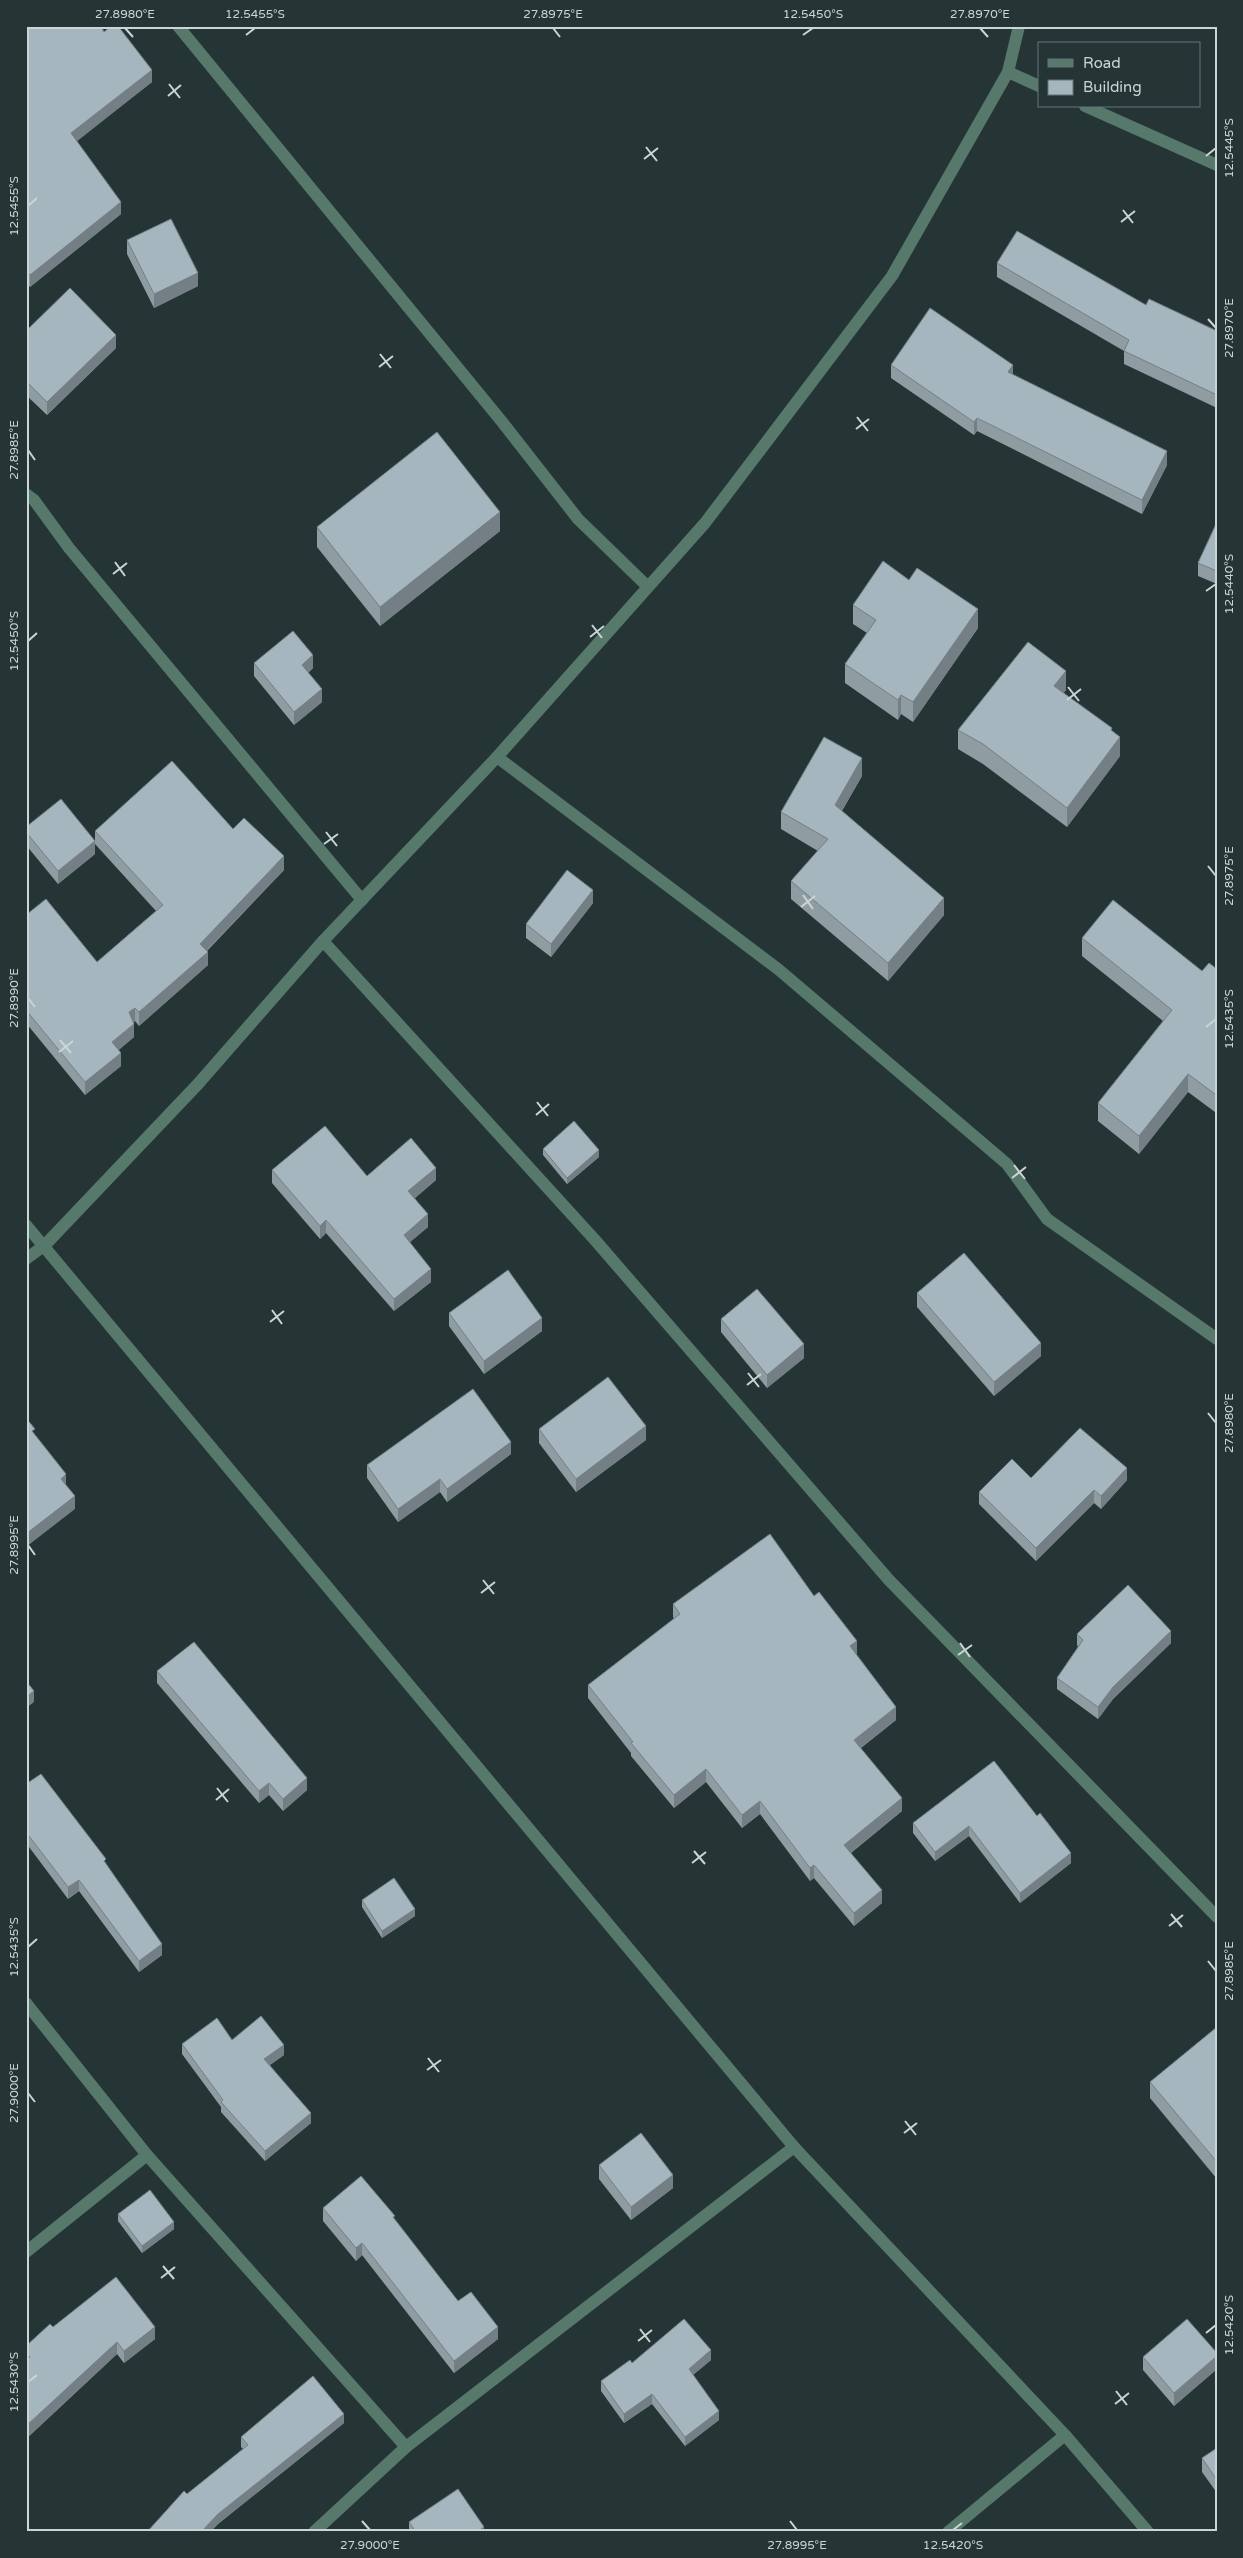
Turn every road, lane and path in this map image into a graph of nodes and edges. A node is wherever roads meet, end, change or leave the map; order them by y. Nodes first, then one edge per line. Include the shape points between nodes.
1 (178, 26) edge
2 (1019, 26) edge
3 (1008, 72) junction
4 (1038, 86) edge
5 (1089, 108) edge
6 (1217, 165) edge
7 (26, 494) edge
8 (647, 586) junction
9 (497, 756) junction
10 (362, 900) junction
11 (323, 941) junction
12 (26, 1224) edge
13 (45, 1245) junction
14 (26, 1259) edge
15 (1217, 1339) edge
16 (1217, 1917) edge
17 (26, 2003) edge
18 (794, 2147) junction
19 (147, 2155) junction
20 (26, 2252) edge
21 (1065, 2436) junction
22 (406, 2448) junction
23 (314, 2532) edge
24 (948, 2532) edge
25 (1148, 2532) edge

1 - 8 street via 578,519
2 - 3 street
3 - 4 street
3 - 8 street via 892,276 705,523
5 - 6 street
7 - 10 street
8 - 9 street
9 - 10 street
9 - 15 street via 778,969 1007,1164 1047,1219
10 - 11 street
11 - 13 street via 198,1084
11 - 16 street via 596,1240 889,1580
12 - 13 street
13 - 14 street
13 - 18 street
17 - 19 street
18 - 21 street
18 - 22 street
19 - 20 street
19 - 22 street
21 - 24 street
21 - 25 street
22 - 23 street

